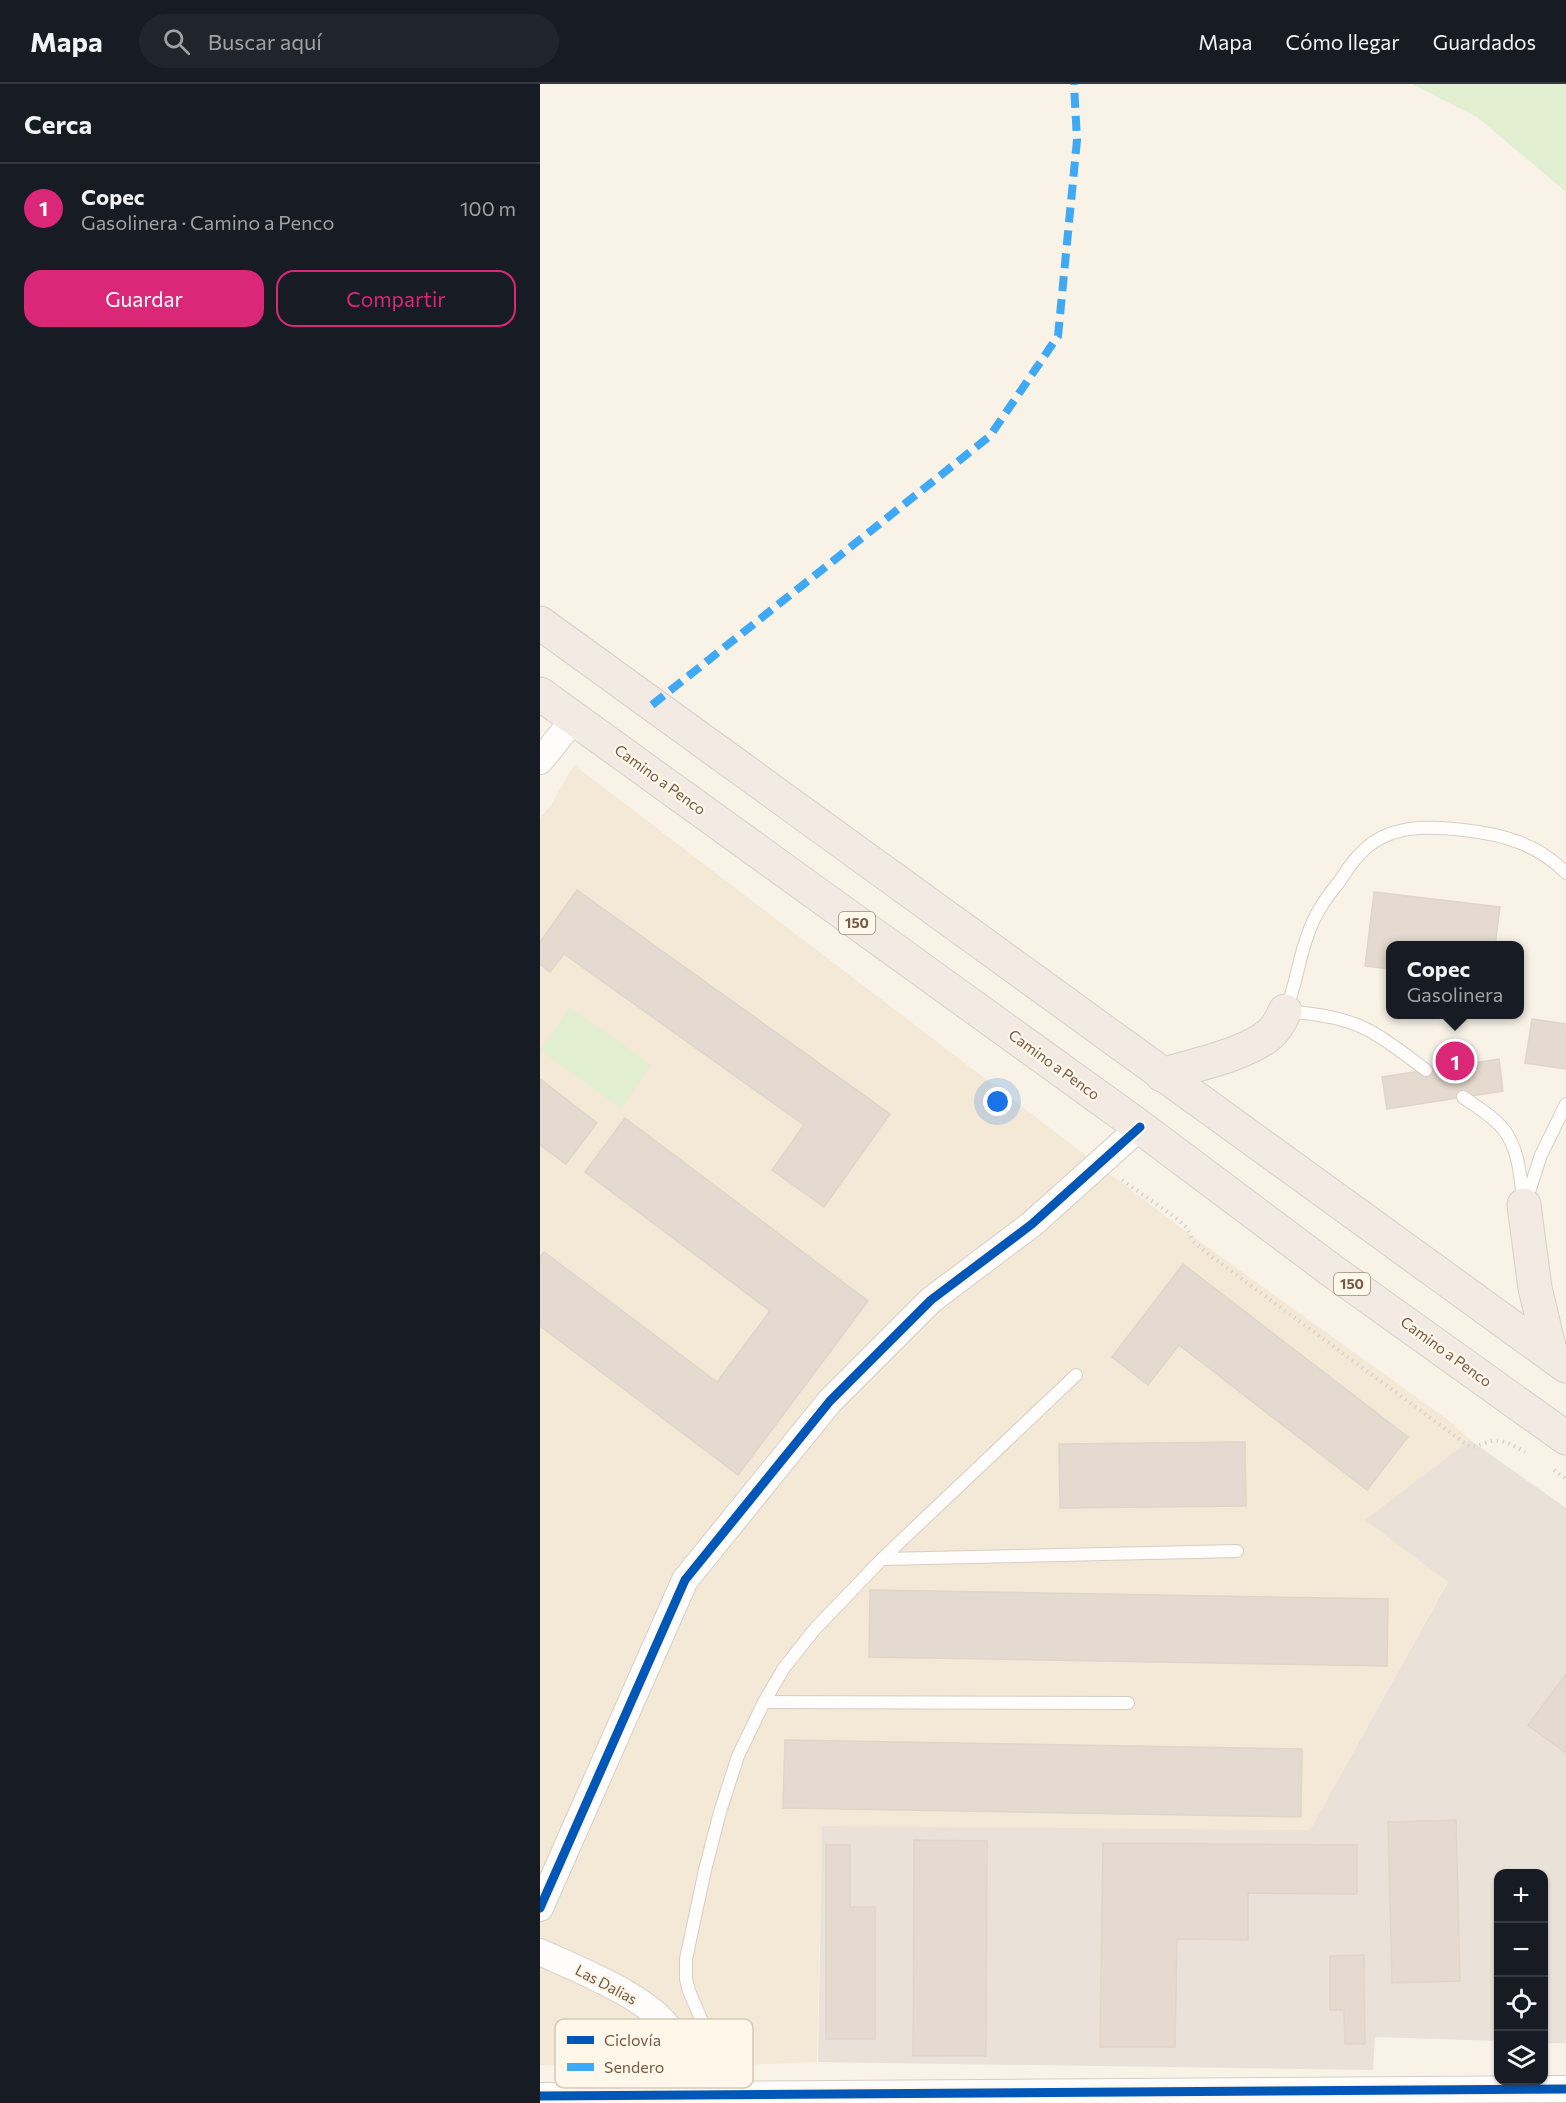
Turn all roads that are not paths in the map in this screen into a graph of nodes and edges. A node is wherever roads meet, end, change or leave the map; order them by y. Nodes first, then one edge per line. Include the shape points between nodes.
1 (540, 623) edge
2 (540, 694) edge
3 (574, 719) junction
4 (540, 761) edge
5 (1566, 873) edge
6 (1286, 1011) junction
7 (1426, 1070) dead end
8 (1162, 1074) junction
9 (1463, 1097) dead end
10 (1566, 1104) edge
11 (1140, 1127) junction
12 (1524, 1205) junction
13 (1558, 1360) edge
14 (1076, 1375) dead end
15 (1566, 1438) edge
16 (1237, 1551) dead end
17 (882, 1559) junction
18 (764, 1702) junction
19 (1128, 1703) dead end
20 (540, 1908) edge
21 (540, 1952) edge
22 (662, 2019) edge
23 (701, 2019) edge
24 (673, 2088) edge
25 (715, 2088) edge
26 (1566, 2090) edge
27 (673, 2095) junction
28 (716, 2095) junction
29 (540, 2096) edge
30 (776, 2098) edge

1 - 8 highway
2 - 3 highway, Camino a Penco / 150
3 - 4 street
3 - 11 highway, Camino a Penco / 150
5 - 6 lane via 1532,847 1486,833 1416,827 1384,836 1361,853 1320,906 1306,937
6 - 7 lane via 1353,1023 1379,1036
6 - 8 highway via 1269,1035 1242,1050
8 - 13 highway
9 - 12 lane via 1493,1119 1511,1141 1517,1155
10 - 12 lane via 1541,1155
11 - 15 highway, Camino a Penco / 150
11 - 20 street via 1032,1224 931,1300 831,1401 685,1580
12 - 13 highway via 1535,1288
14 - 17 lane
16 - 17 lane
17 - 18 lane via 814,1630
18 - 19 lane
18 - 23 lane via 738,1756 720,1812 686,1959 689,1991
21 - 22 street, Las Dalias via 600,1980
24 - 27 street, Las Dalias
25 - 28 lane
26 - 30 street
27 - 28 street
27 - 29 street
28 - 30 street

